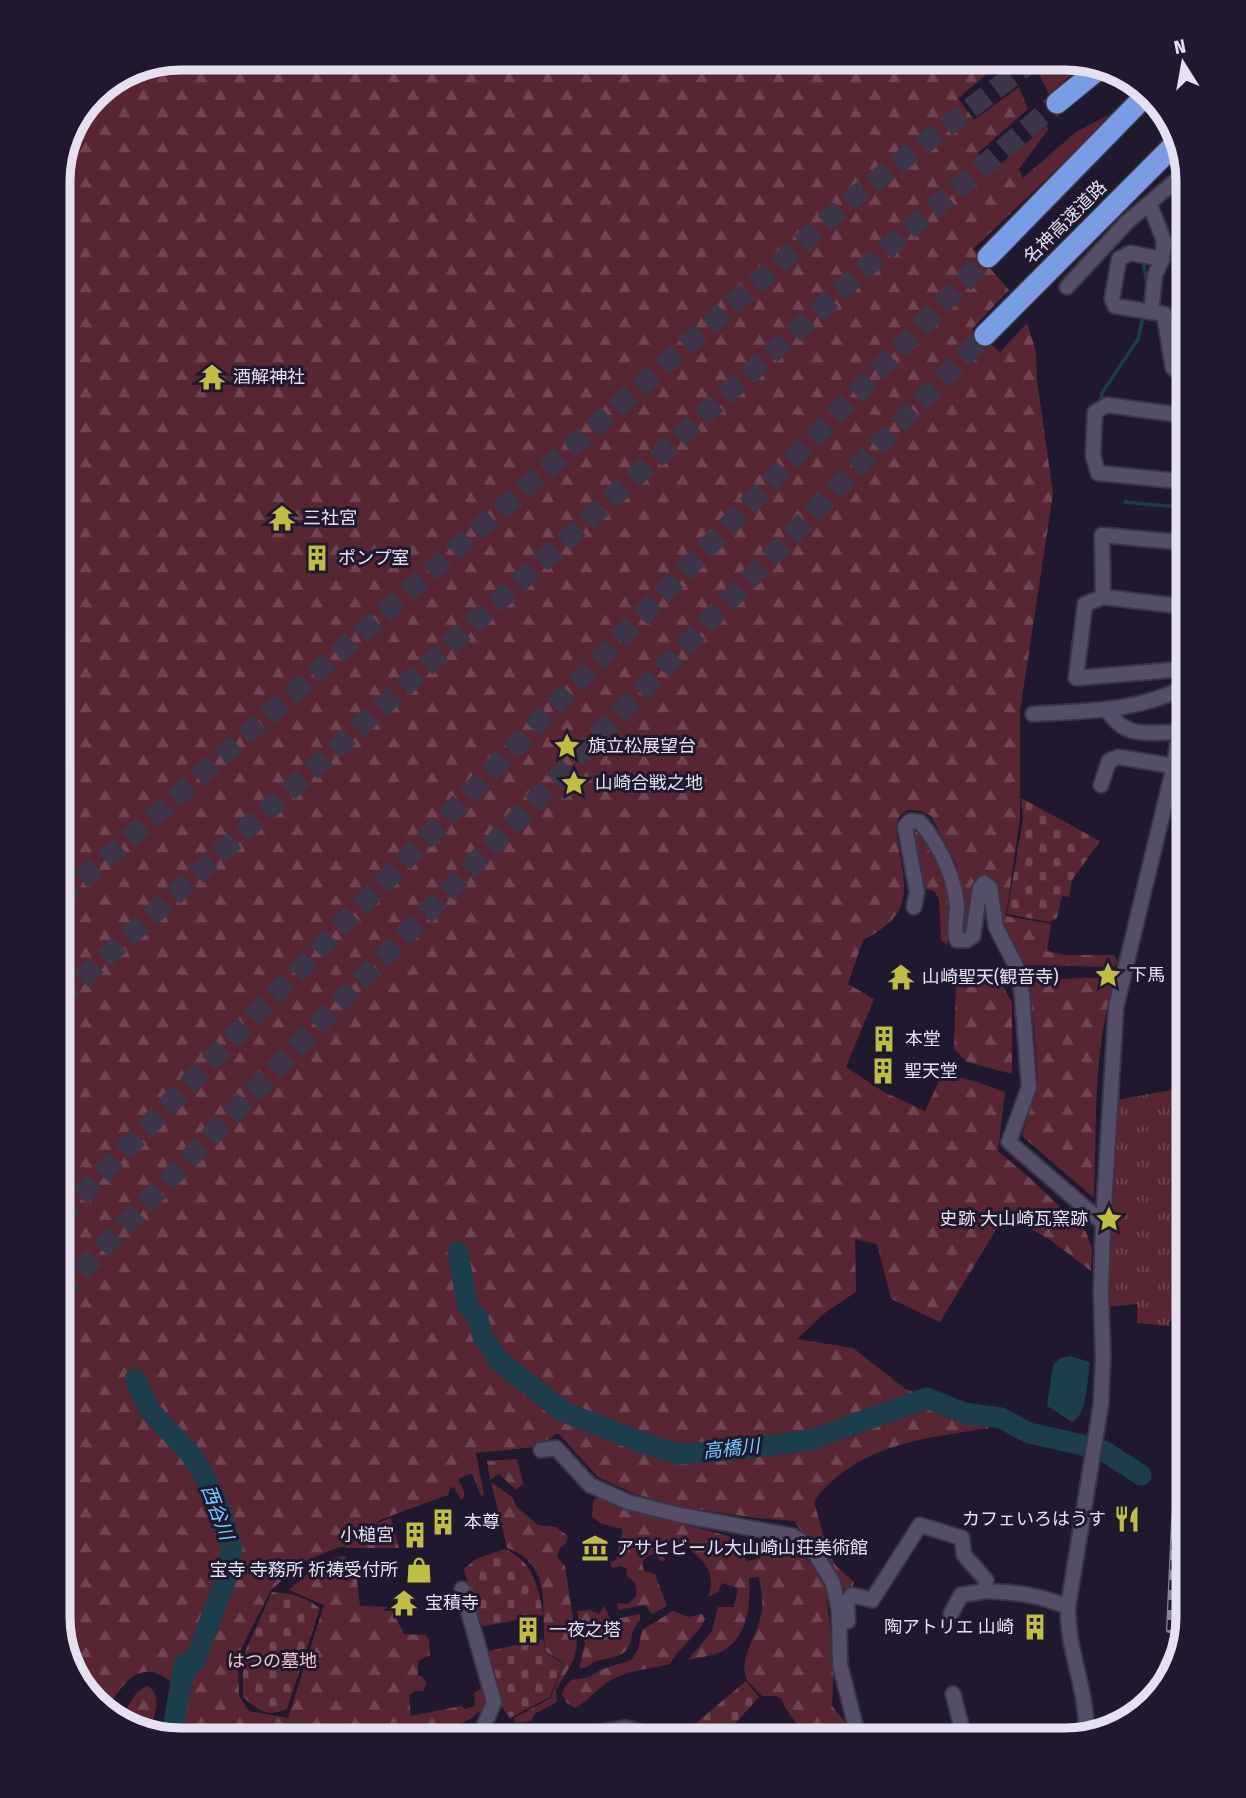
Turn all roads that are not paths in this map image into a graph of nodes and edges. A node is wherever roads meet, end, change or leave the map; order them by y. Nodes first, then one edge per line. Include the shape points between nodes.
1 (1092, 74) edge
2 (1141, 100) edge
3 (1056, 103) tunnel mouth
4 (1171, 148) edge
5 (1176, 181) edge
6 (1150, 205) junction
7 (988, 257) tunnel mouth
8 (1162, 259) junction
9 (1067, 287) dead end
10 (1151, 312) junction
11 (985, 335) tunnel mouth
12 (1176, 370) edge
13 (1176, 414) edge
14 (1176, 481) edge
15 (1176, 541) edge
16 (1103, 597) junction
17 (1176, 606) edge
18 (1176, 670) edge
19 (1176, 691) edge
20 (1107, 710) junction
21 (1033, 714) dead end
22 (1176, 732) edge
23 (1176, 755) edge
24 (1174, 766) junction
25 (1101, 785) dead end
26 (915, 907) dead end
27 (1103, 1223) junction
28 (541, 1450) dead end
29 (462, 1589) dead end
30 (985, 1591) junction
31 (1068, 1607) junction
32 (951, 1614) dead end
33 (840, 1633) junction
34 (953, 1694) dead end
35 (1086, 1726) edge
36 (483, 1728) edge
37 (856, 1728) edge
38 (961, 1728) edge

1 - 3 highway
2 - 7 highway, 名神高速道路
4 - 11 highway, 名神高速道路
5 - 6 street
6 - 8 street via 1164,241
6 - 9 street via 1126,222
8 - 10 street via 1155,275
8 - 10 street via 1130,253 1119,259 1112,299 1115,306
10 - 12 street via 1164,314
13 - 14 street via 1107,405 1095,412 1093,456 1098,473
15 - 16 street via 1102,536
16 - 17 street
16 - 18 street via 1085,604 1076,678
19 - 20 street via 1139,705
20 - 21 street
20 - 22 street via 1126,730
23 - 24 street
24 - 25 street via 1118,757 1109,761
24 - 27 street via 1116,1007
26 - 27 street via 917,892 905,827 910,821 920,822 929,832 949,871 957,906 957,940 973,936 984,883 990,887 996,927 1018,970 1029,1087 1009,1142
27 - 31 street via 1101,1404
28 - 33 street via 556,1448 590,1485 625,1501 803,1541 833,1583
29 - 36 street via 495,1702
30 - 31 street via 1020,1592
30 - 32 street via 961,1595
30 - 33 street via 986,1580 964,1555 962,1538 920,1525 872,1600 852,1595 847,1603 848,1622
31 - 35 street
33 - 37 street via 841,1665
34 - 38 street

